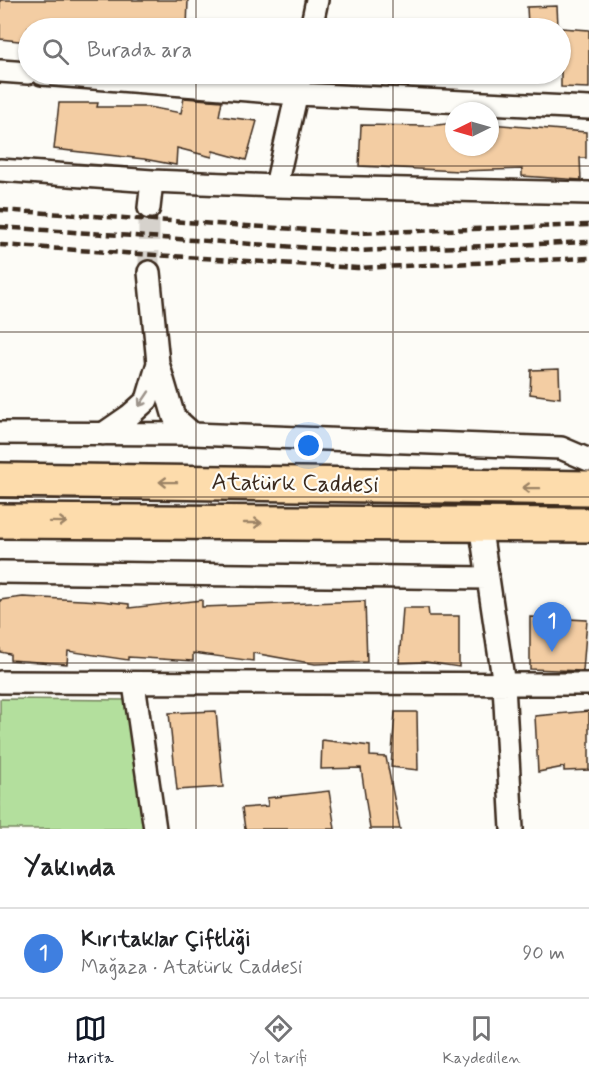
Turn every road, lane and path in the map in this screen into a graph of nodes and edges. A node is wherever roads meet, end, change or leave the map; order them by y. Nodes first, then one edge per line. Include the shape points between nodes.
1 (317, 0) edge
2 (313, 18) edge
3 (0, 71) edge
4 (18, 72) edge
5 (170, 84) edge
6 (299, 84) edge
7 (297, 94) junction
8 (589, 108) edge
9 (0, 170) edge
10 (153, 181) junction
11 (276, 186) junction
12 (589, 193) edge
13 (150, 208) tunnel mouth
14 (148, 272) tunnel mouth
15 (158, 363) junction
16 (0, 433) edge
17 (103, 434) junction
18 (193, 434) junction
19 (589, 460) edge
20 (0, 480) edge
21 (589, 488) edge
22 (0, 521) edge
23 (480, 524) junction
24 (589, 525) edge
25 (0, 572) edge
26 (486, 578) junction
27 (0, 682) edge
28 (134, 684) junction
29 (589, 684) edge
30 (504, 685) junction
31 (155, 829) edge
32 (512, 829) edge

1 - 2 street
3 - 4 street
5 - 7 street
6 - 7 street
7 - 8 street
7 - 11 street
9 - 10 street
10 - 11 street
10 - 13 street
11 - 12 street
14 - 15 street
15 -> 17 street via 147,400
15 - 18 street via 174,417
16 - 17 street
17 - 18 street
18 - 19 street via 561,448
21 -> 20 highway, Atatürk Caddesi
22 -> 23 highway, Atatürk Caddesi
23 - 24 highway, Atatürk Caddesi
23 - 26 street
25 - 26 street
26 - 30 street
27 - 28 street
28 - 30 street
28 - 31 street
29 - 30 street
30 - 32 street

